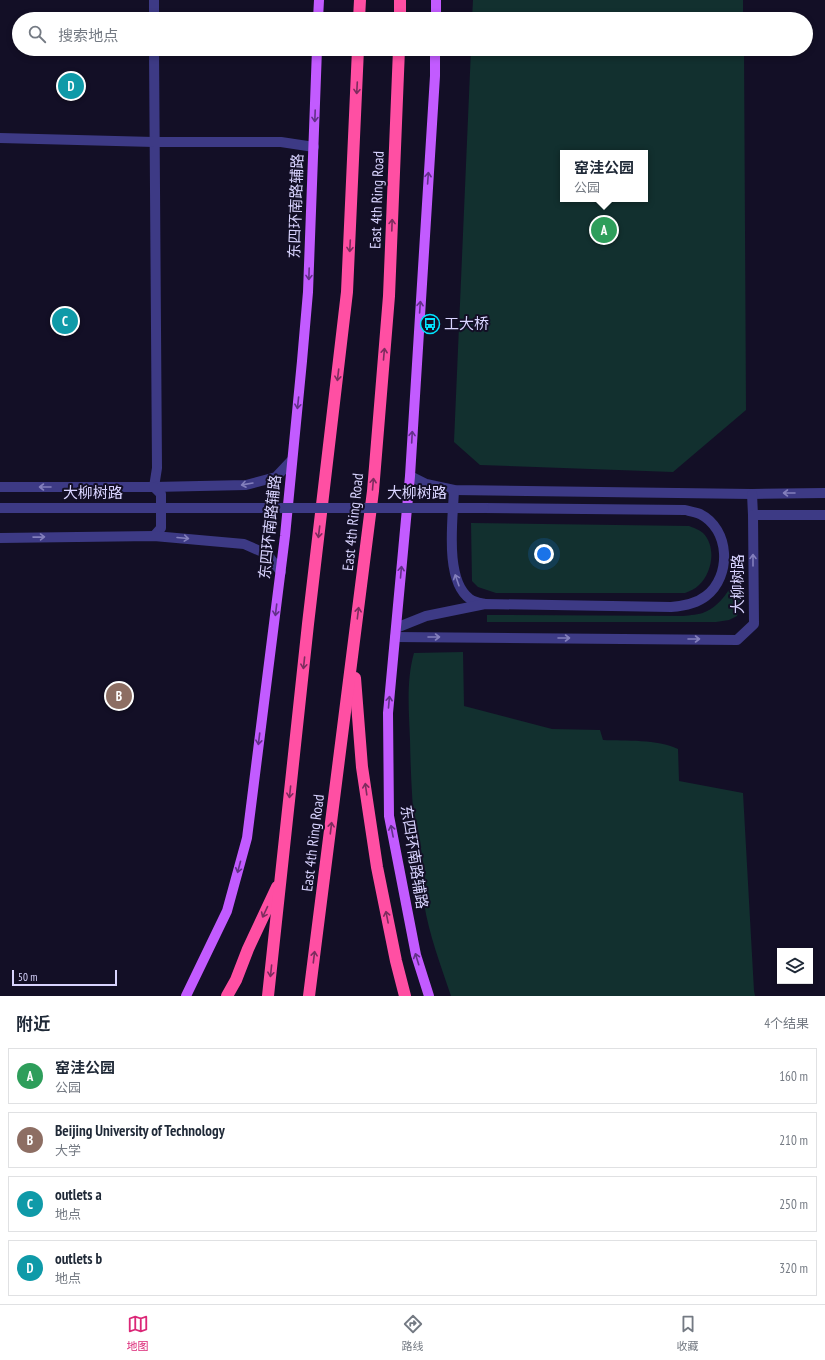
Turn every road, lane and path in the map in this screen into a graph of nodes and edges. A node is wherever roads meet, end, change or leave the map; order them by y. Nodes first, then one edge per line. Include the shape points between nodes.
1 (154, 0) edge
2 (319, 0) edge
3 (360, 0) edge
4 (400, 0) edge
5 (436, 0) edge
6 (154, 12) edge
7 (318, 12) edge
8 (359, 12) edge
9 (400, 12) edge
10 (436, 12) edge
11 (154, 56) edge
12 (318, 56) edge
13 (358, 56) edge
14 (399, 56) edge
15 (435, 56) edge
16 (0, 138) edge
17 (154, 142) junction
18 (314, 147) junction
19 (292, 460) junction
20 (410, 476) junction
21 (0, 487) edge
22 (154, 487) junction
23 (454, 490) junction
24 (825, 493) edge
25 (752, 494) junction
26 (0, 508) edge
27 (753, 515) junction
28 (825, 515) edge
29 (154, 536) junction
30 (0, 538) edge
31 (281, 572) junction
32 (485, 604) junction
33 (396, 632) junction
34 (353, 652) junction
35 (281, 877) junction
36 (186, 996) edge
37 (227, 996) edge
38 (268, 996) edge
39 (309, 996) edge
40 (405, 996) edge
41 (429, 996) edge

1 - 6 street
2 - 7 main road
3 - 8 highway
4 - 9 highway
5 - 10 main road
11 - 17 street
12 -> 18 main road, 东四环南路辅路
13 -> 35 highway, East 4th Ring Road via 347,292
34 -> 14 highway, East 4th Ring Road via 373,491 389,296
20 -> 15 main road, 东四环南路辅路
16 - 17 street
17 - 18 street via 281,142
17 - 22 street via 157,468
18 -> 19 main road, 东四环南路辅路 via 308,292
19 -> 22 street via 276,477 246,485
19 - 31 main road, 东四环南路辅路
20 - 23 street, 大柳树路 via 426,484
33 -> 20 main road, 东四环南路辅路
22 -> 21 street
22 - 29 street via 161,494 161,528
23 - 25 street, 大柳树路
32 -> 23 street via 470,599 460,588 456,577 452,560
24 -> 25 street, 大柳树路
25 - 27 street, 大柳树路
26 - 32 street, 大柳树路, bridge via 685,510 700,514 711,522 719,533 724,547 725,560 716,585 706,596 683,606
27 - 28 street
33 -> 27 street, 大柳树路 via 737,640 754,624
30 -> 29 street
29 -> 31 street via 244,544 267,554
31 -> 36 main road, 东四环南路辅路 via 247,838 227,911
32 - 33 street via 426,616
41 -> 33 main road, 东四环南路辅路 via 416,955 389,816 388,713
39 -> 34 highway, East 4th Ring Road
40 -> 34 highway via 377,867 362,767
35 -> 37 highway
35 -> 38 highway, East 4th Ring Road

